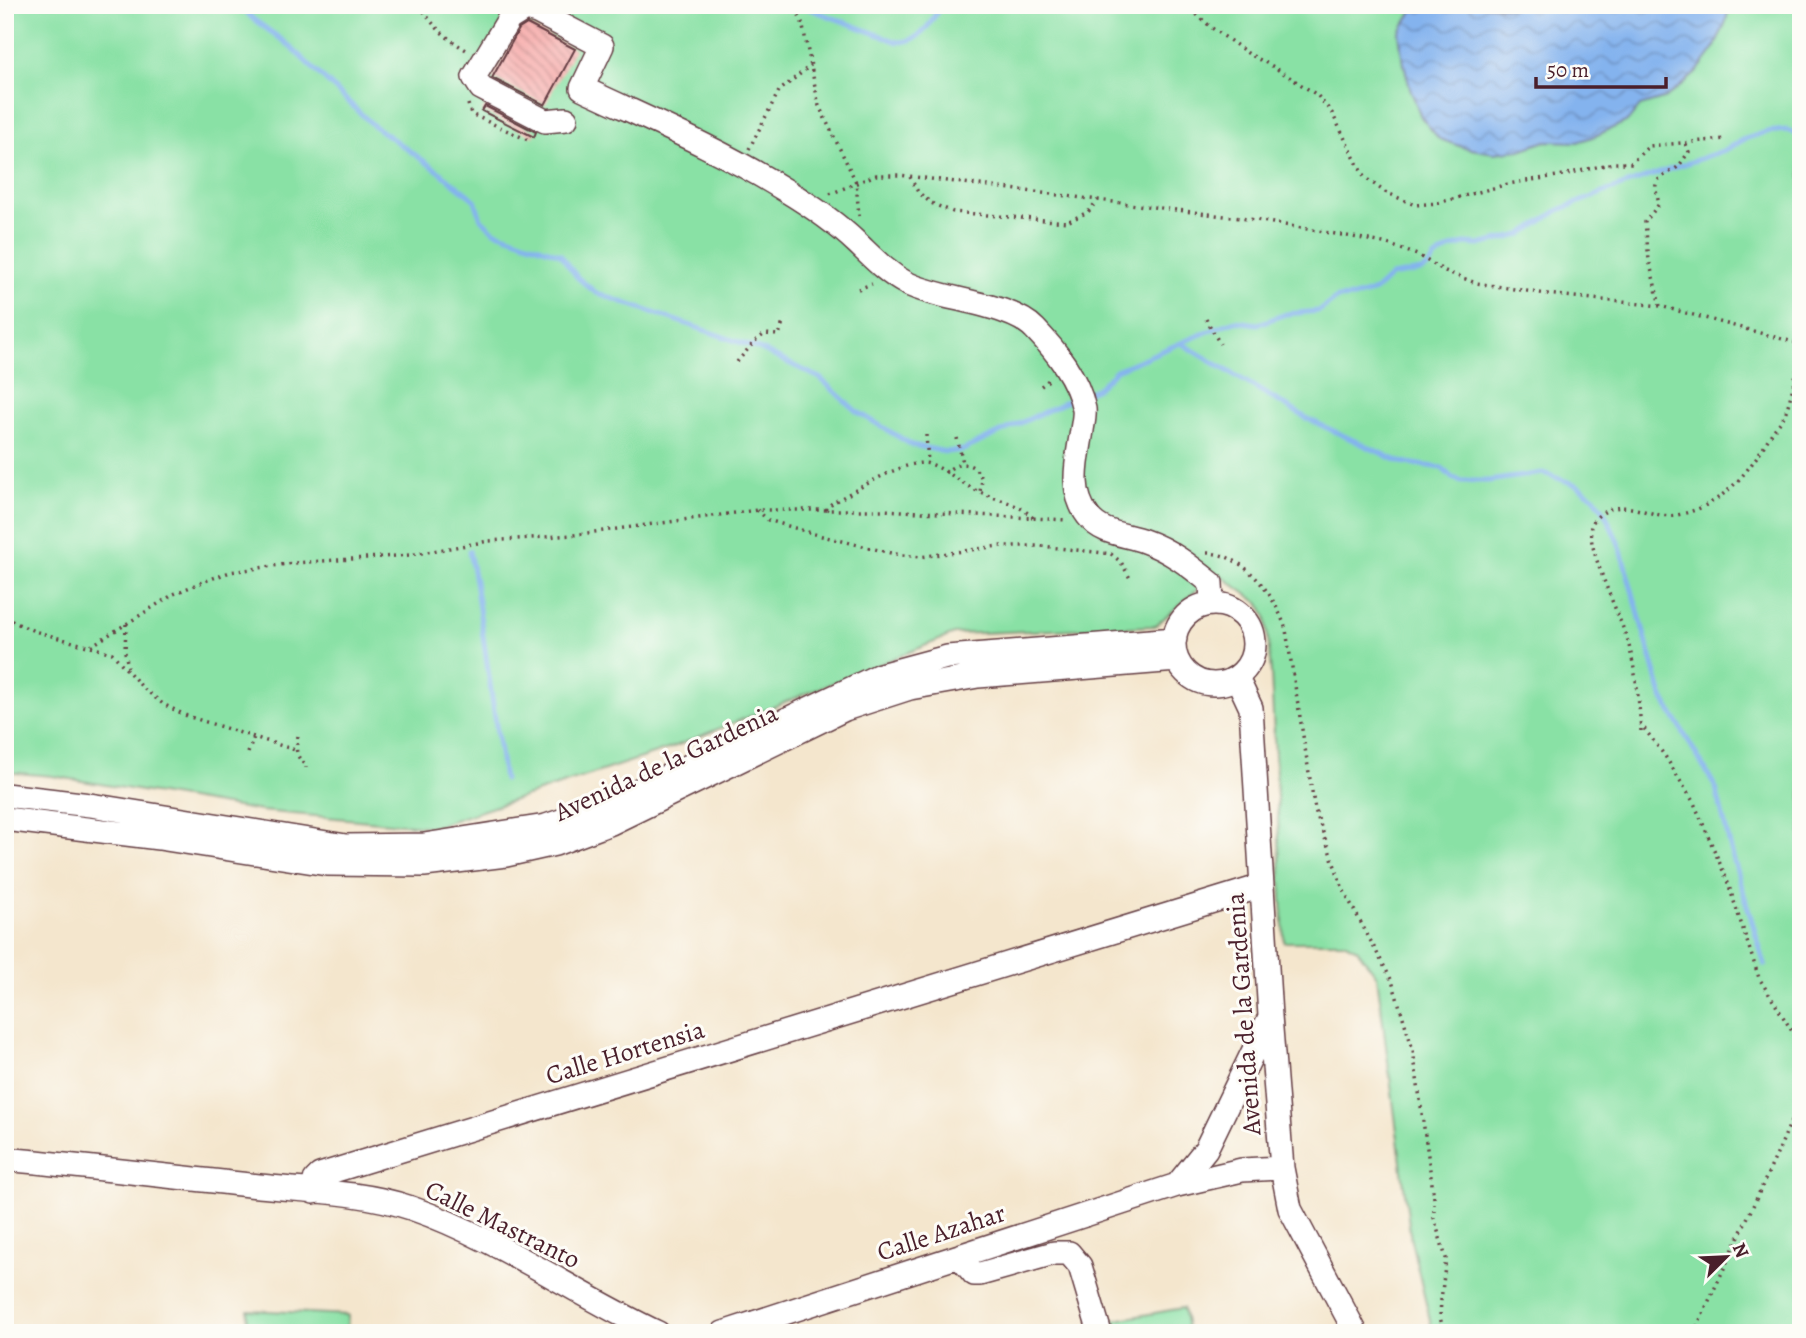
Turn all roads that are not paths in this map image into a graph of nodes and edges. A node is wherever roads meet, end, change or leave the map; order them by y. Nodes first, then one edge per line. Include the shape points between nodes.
1 (566, 119) dead end
2 (1212, 604) junction
3 (1176, 649) junction
4 (1237, 678) junction
5 (5, 795) edge
6 (79, 815) junction
7 (5, 819) edge
8 (1262, 886) junction
9 (1270, 1016) junction
10 (5, 1159) edge
11 (1282, 1168) junction
12 (1177, 1185) junction
13 (314, 1192) junction
14 (959, 1256) junction
15 (614, 1324) edge
16 (658, 1333) edge
17 (723, 1333) edge
18 (1100, 1333) edge
19 (1356, 1333) edge

1 - 2 street via 545,121 481,88 474,76 509,19 525,9 602,46 582,88 786,191 907,284 1000,310 1032,325 1076,383 1084,412 1075,477 1078,503 1090,519 1112,533 1144,541 1180,558 1211,583
2 - 3 street via 1187,614 1179,625
2 - 4 street via 1237,611 1253,631 1252,657
3 - 4 street via 1189,675 1200,682 1225,683
3 - 6 street, Avenida de la Gardenia via 910,688 845,709 611,823 555,844 506,855 424,865 327,864
4 - 8 street, Avenida de la Gardenia via 1251,708
5 - 6 street, Avenida de la Gardenia
6 - 7 street, Avenida de la Gardenia
8 - 9 street, Avenida de la Gardenia
8 - 13 street, Calle Hortensia via 320,1175
9 - 11 street, Avenida de la Gardenia
9 - 12 street via 1206,1149
10 - 13 street
11 - 12 street, Calle Azahar via 1242,1170
11 - 19 street, Avenida de la Gardenia via 1290,1209
12 - 14 street, Calle Azahar
13 - 15 street, Calle Mastranto via 376,1200 445,1220
14 - 17 street, Calle Azahar
14 - 18 street via 979,1274 1069,1253 1080,1266
15 - 16 street, Calle Mastranto

